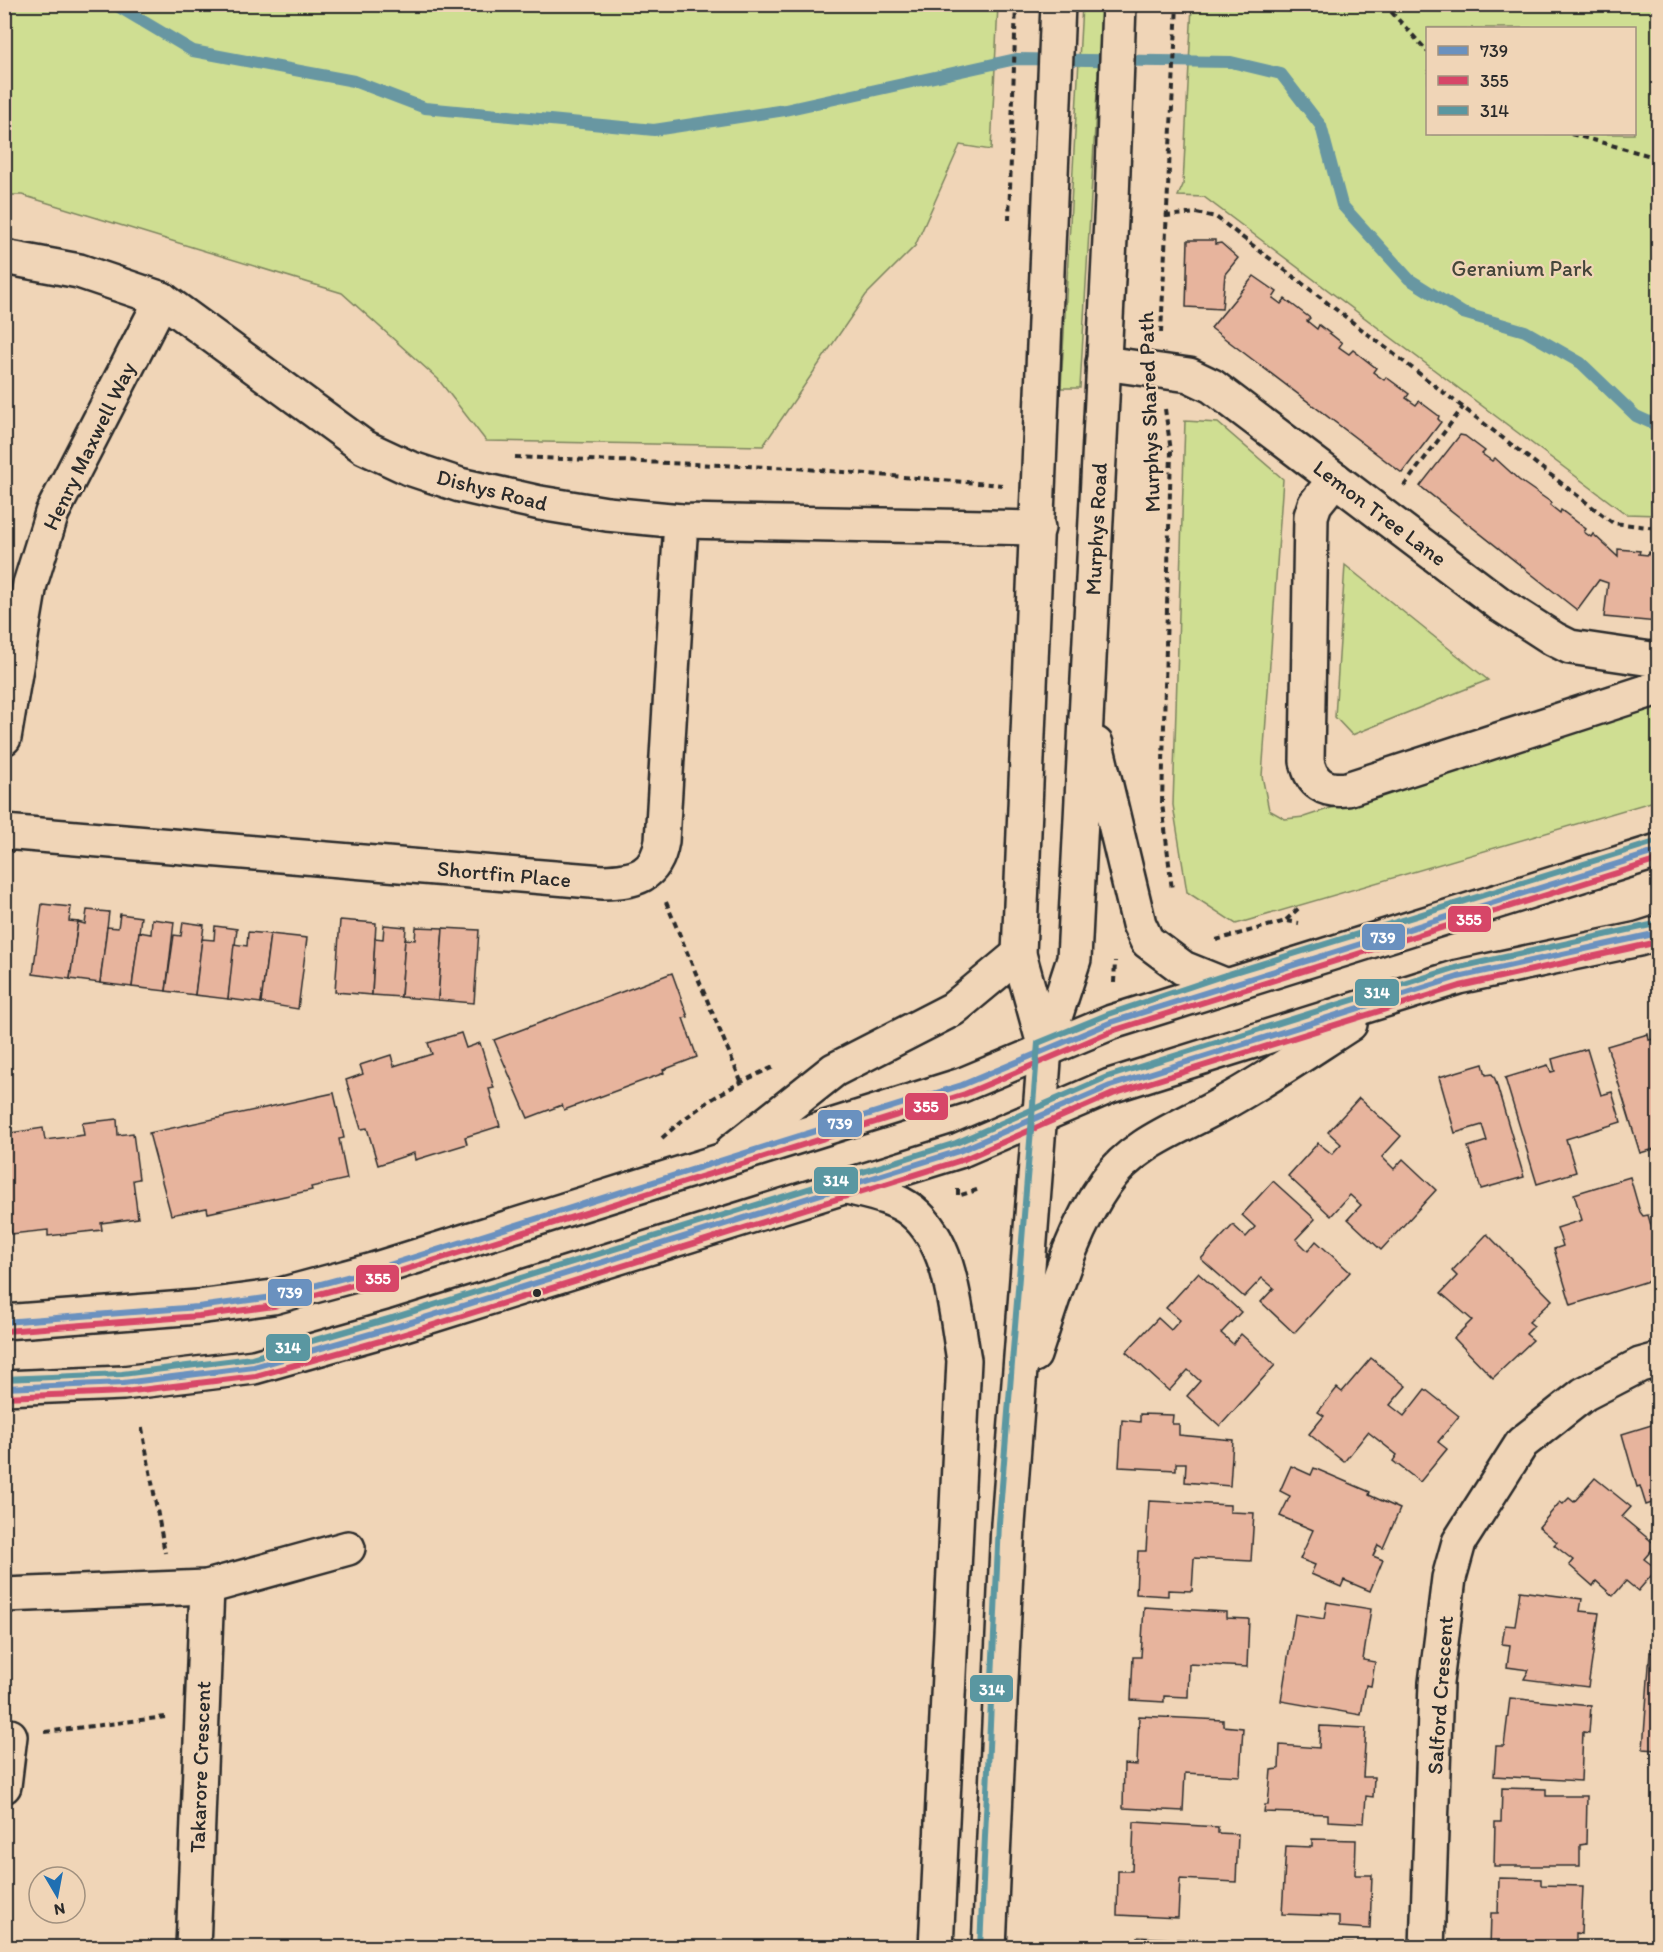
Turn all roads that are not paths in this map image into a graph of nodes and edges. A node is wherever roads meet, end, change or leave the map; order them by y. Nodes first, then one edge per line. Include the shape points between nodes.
1 (1058, 4) edge
2 (1119, 4) edge
3 (4, 257) edge
4 (162, 299) junction
5 (1103, 363) junction
6 (1335, 479) junction
7 (681, 521) junction
8 (1038, 528) junction
9 (1659, 660) edge
10 (1659, 688) edge
11 (1088, 710) junction
12 (4, 738) edge
13 (4, 832) edge
14 (1659, 851) edge
15 (1659, 933) edge
16 (1019, 954) junction
17 (1226, 985) junction
18 (1390, 999) junction
19 (1045, 1048) junction
20 (1041, 1115) junction
21 (714, 1165) junction
22 (843, 1186) junction
23 (4, 1322) edge
24 (1659, 1360) edge
25 (4, 1388) edge
26 (1018, 1403) junction
27 (348, 1548) dead end
28 (207, 1587) junction
29 (4, 1595) edge
30 (10, 1736) road end
31 (4, 1786) edge
32 (193, 1947) edge
33 (936, 1947) edge
34 (989, 1947) edge
35 (1427, 1947) edge

1 - 8 main road, Murphys Road
2 - 5 main road, Murphys Road
3 - 4 main road, Dishys Road via 79,271
4 - 7 main road, Dishys Road via 364,447 409,468 460,485 540,503
4 - 12 main road, Henry Maxwell Way via 52,513 30,584
5 - 6 main road, Lemon Tree Lane via 1189,375 1212,386
5 - 11 main road, Murphys Road
6 - 9 main road, Lemon Tree Lane via 1501,605 1562,644
6 - 10 main road via 1315,504 1311,516 1306,761 1312,778 1320,786 1333,791 1347,789
7 - 8 main road, Dishys Road
7 - 13 main road, Shortfin Place via 662,841 660,853 642,875 626,881 603,882
8 - 16 main road, Murphys Road
11 - 17 main road via 1139,924 1147,941 1183,968
11 - 19 main road, Murphys Road via 1074,959
14 - 17 main road
15 - 18 main road via 1458,977
16 - 19 main road, Murphys Road
16 - 21 main road via 953,1009 834,1070
17 - 19 main road
18 - 20 main road via 1110,1086
18 - 26 main road via 1223,1104 1143,1148 1112,1175 1073,1245
19 - 20 main road, Murphys Road
19 - 21 main road via 962,1085
20 - 22 main road via 959,1151
20 - 26 main road, Murphys Road
21 - 23 main road via 273,1297 198,1307
22 - 25 main road via 406,1324 254,1367 123,1383
22 - 33 main road via 885,1197 910,1209 932,1232 949,1278 964,1359
24 - 35 main road, Salford Crescent via 1640,1365 1584,1394 1522,1443 1459,1542 1449,1578 1436,1683
26 - 34 main road, Murphys Road via 1008,1524
27 - 28 main road
28 - 29 main road
28 - 32 main road, Takarore Crescent
30 - 31 main road

